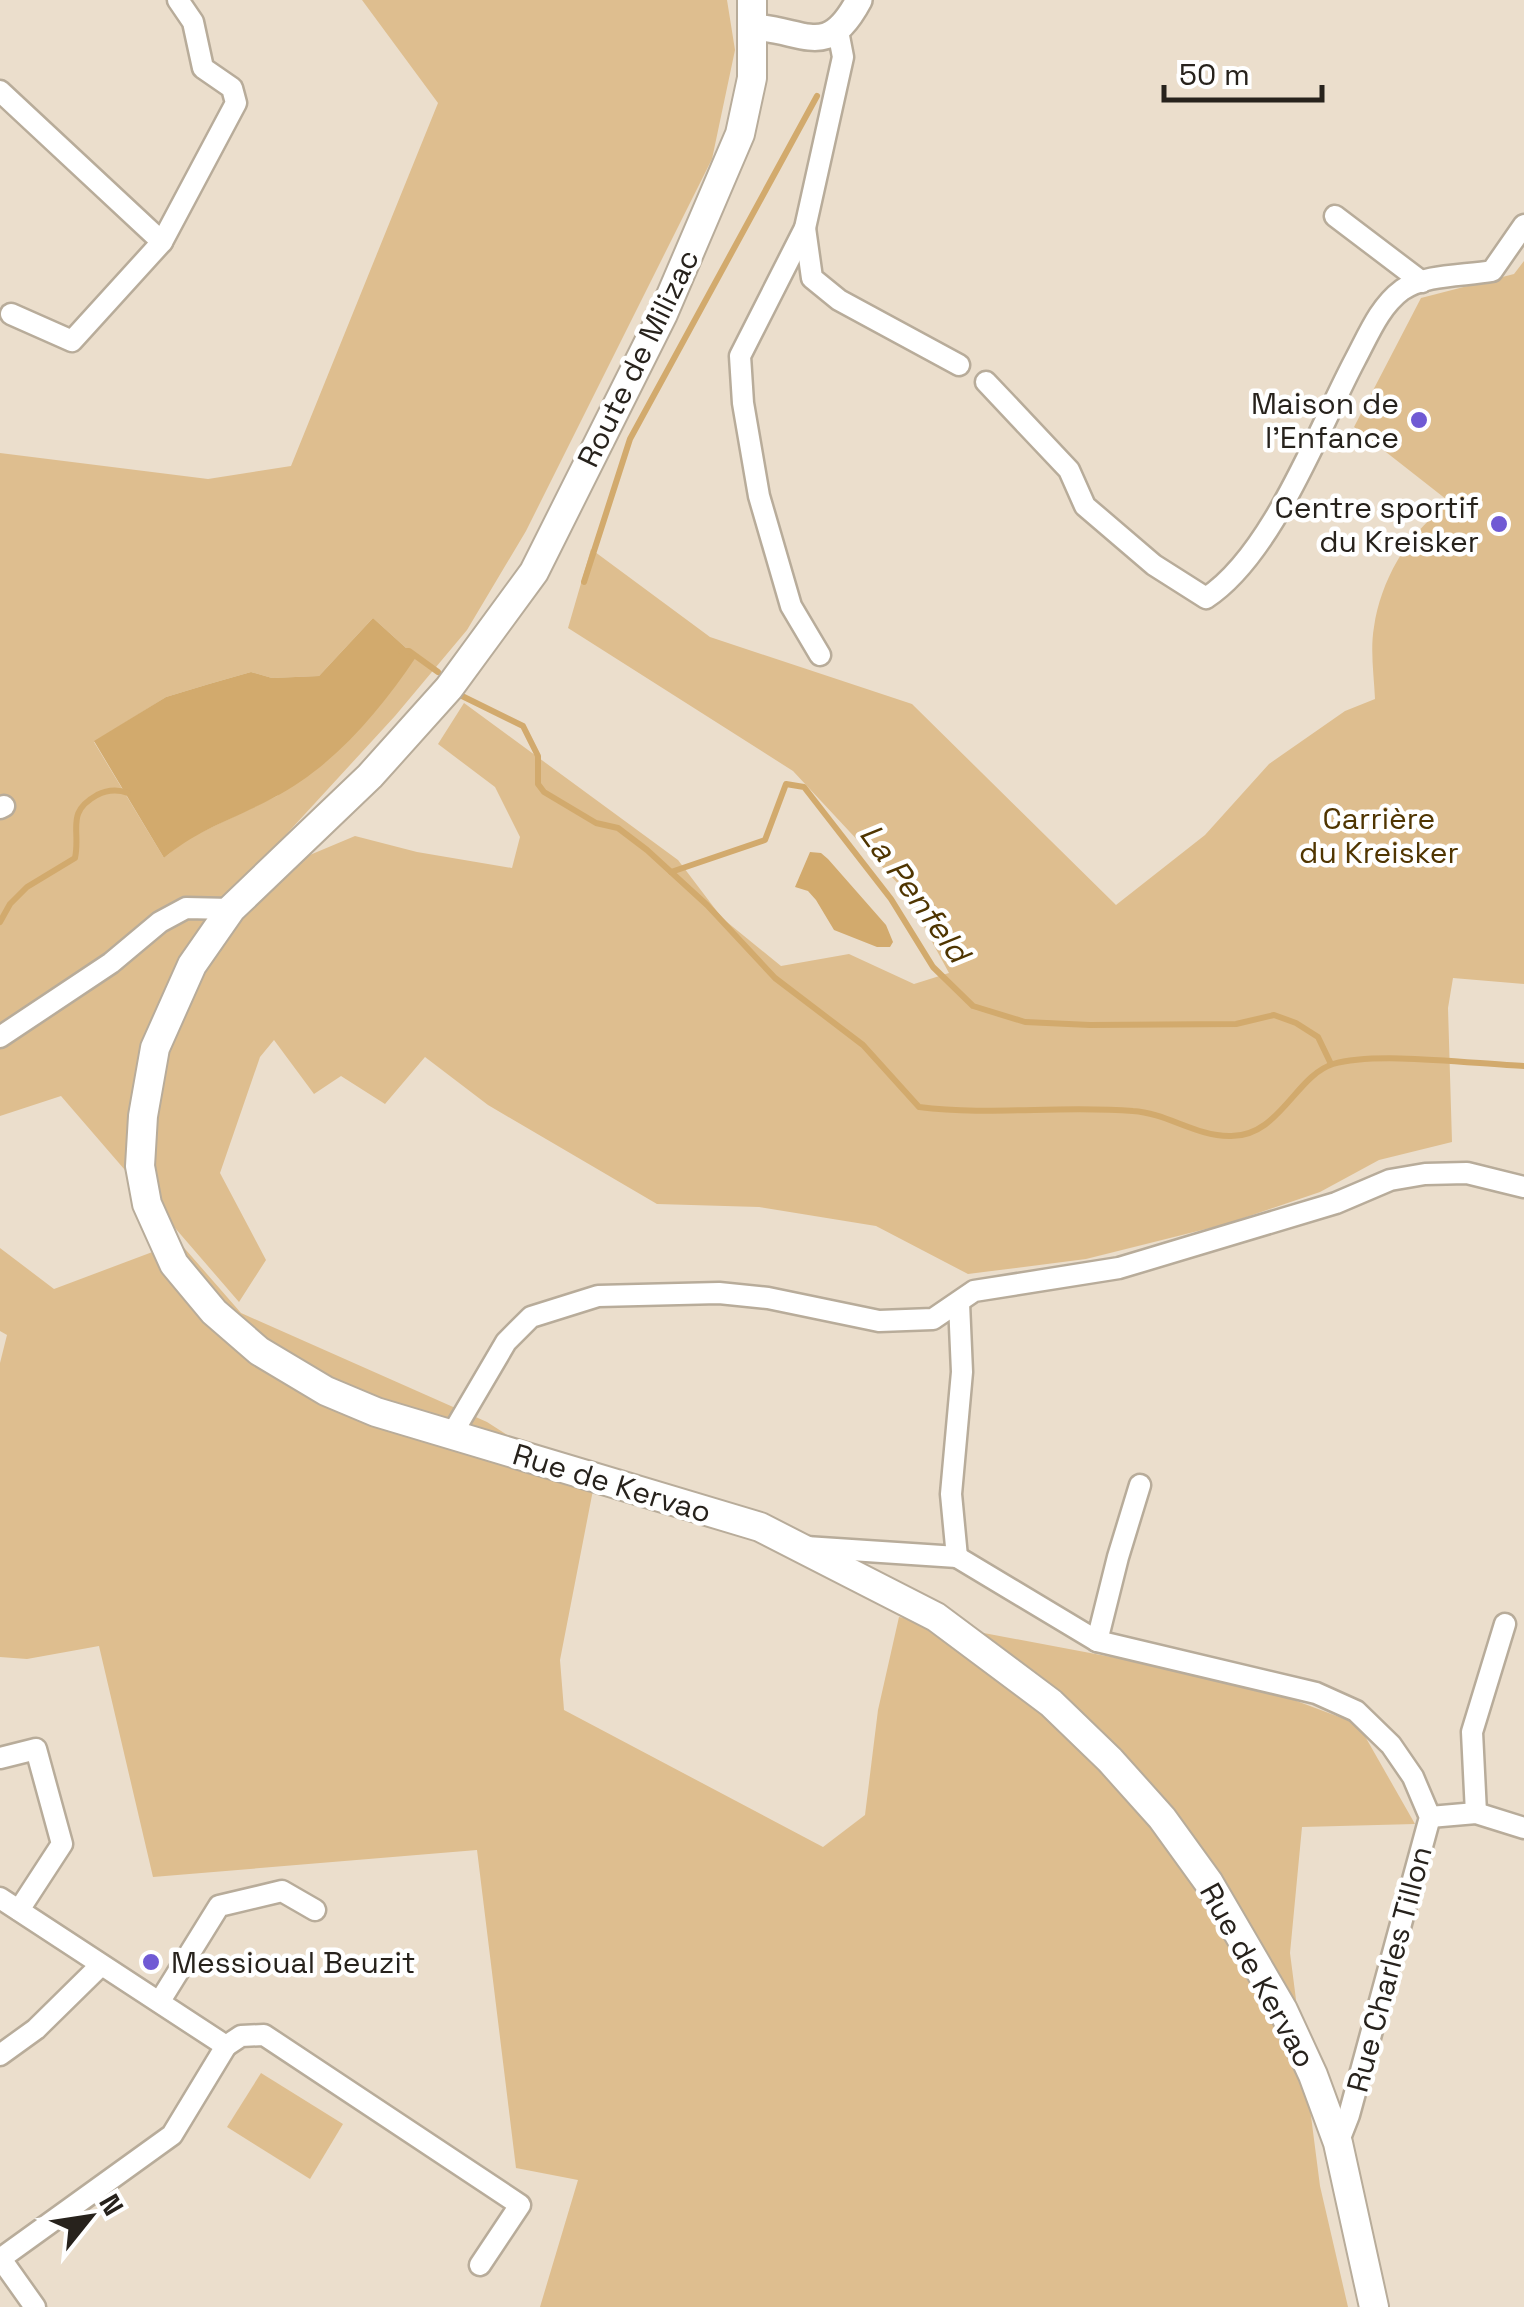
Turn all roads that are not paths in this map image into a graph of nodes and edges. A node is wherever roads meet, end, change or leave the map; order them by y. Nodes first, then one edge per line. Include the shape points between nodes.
1 (178, 0) edge
2 (858, 0) edge
3 (753, 13) edge
4 (838, 31) junction
5 (0, 91) edge
6 (1335, 216) dead end
7 (1524, 225) edge
8 (805, 228) junction
9 (162, 242) junction
10 (1422, 282) junction
11 (11, 314) dead end
12 (958, 365) dead end
13 (986, 382) dead end
14 (820, 655) dead end
15 (450, 688) joint
16 (231, 909) junction
17 (0, 1037) edge
18 (1524, 1187) edge
19 (958, 1302) junction
20 (452, 1434) junction
21 (1140, 1486) dead end
22 (804, 1547) junction
23 (957, 1557) junction
24 (1504, 1624) dead end
25 (1097, 1642) junction
26 (0, 1758) edge
27 (1476, 1813) junction
28 (1430, 1817) junction
29 (1524, 1828) edge
30 (0, 1898) edge
31 (19, 1910) junction
32 (316, 1910) dead end
33 (102, 1965) junction
34 (160, 2002) junction
35 (226, 2046) junction
36 (0, 2055) edge
37 (1338, 2143) junction
38 (0, 2259) edge
39 (480, 2265) dead end
40 (35, 2307) edge
41 (1374, 2307) edge

1 - 9 street via 192,22 203,68 232,88 236,103
2 - 4 street
3 - 4 street via 812,38
3 - 15 main road, Route de Milizac via 752,78 740,134 662,314 534,572
4 - 8 street via 843,56
5 - 9 street
6 - 10 street
7 - 10 street via 1492,270
8 - 12 street via 812,278 838,300
8 - 14 street via 740,356 758,496 792,606
9 - 11 street via 72,341
10 - 13 street via 1382,311 1286,501 1226,585 1206,598 1154,565 1085,506 1069,470
15 - 16 main road, Rue de Kervao via 370,776
16 - 17 street via 186,908 160,922
16 - 20 main road, Rue de Kervao via 192,965 155,1048 140,1166 147,1204 174,1264 259,1351 326,1391
18 - 19 street via 1467,1173 1390,1180 1336,1203 1136,1263 974,1291
19 - 20 street via 933,1318 879,1321 719,1293 598,1296 531,1316 506,1342
19 - 23 street via 962,1372 951,1494
20 - 22 main road, Rue de Kervao via 760,1527
21 - 25 street
22 - 23 street
22 - 37 main road, Rue de Kervao via 936,1617 1051,1703 1162,1818 1209,1883 1283,2010
23 - 25 street, Rue Charles Tillon
24 - 27 street via 1472,1732
25 - 28 street, Rue Charles Tillon via 1316,1693 1356,1711 1413,1776
26 - 31 street via 36,1749 62,1844
27 - 28 street
27 - 29 street
28 - 37 street, Rue Charles Tillon
30 - 31 street
31 - 33 street
32 - 34 street via 282,1890 219,1906
33 - 34 street
33 - 36 street
34 - 35 street
35 - 38 street via 172,2135
35 - 39 street via 241,2036 264,2035 520,2205
37 - 41 main road, Rue de Kervao
38 - 40 street

